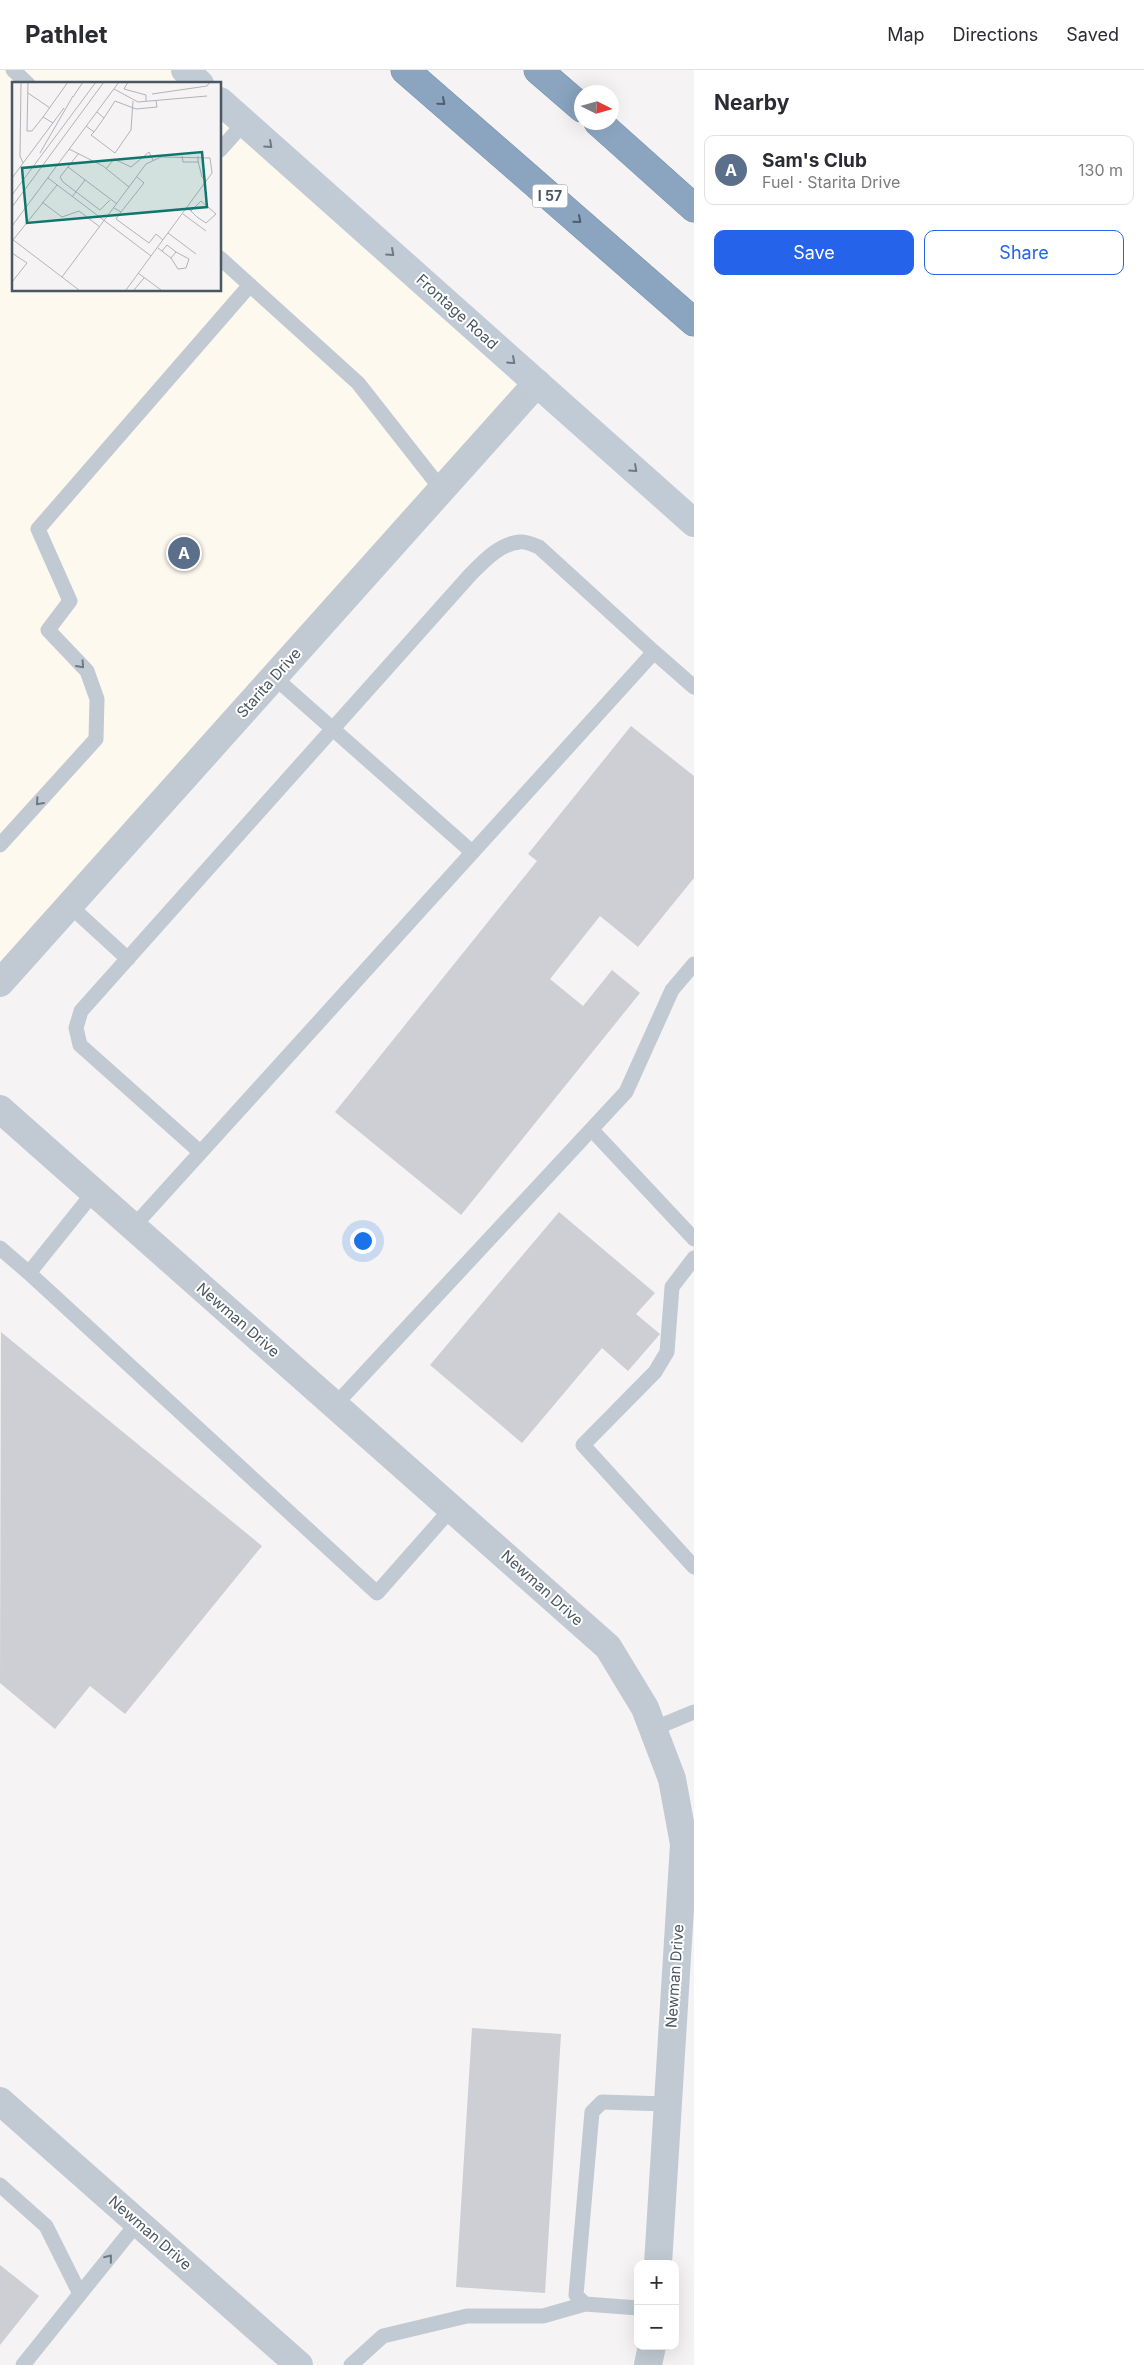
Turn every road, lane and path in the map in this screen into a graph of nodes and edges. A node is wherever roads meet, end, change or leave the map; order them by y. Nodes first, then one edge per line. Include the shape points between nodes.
1 (13, 70) edge
2 (185, 70) edge
3 (406, 70) edge
4 (538, 70) edge
5 (26, 82) edge
6 (198, 82) edge
7 (574, 101) edge
8 (221, 102) edge
9 (244, 123) junction
10 (607, 130) edge
11 (614, 130) edge
12 (221, 149) edge
13 (694, 189) edge
14 (694, 208) edge
15 (221, 259) edge
16 (250, 285) junction
17 (694, 322) edge
18 (537, 383) junction
19 (442, 490) junction
20 (694, 523) edge
21 (654, 652) junction
22 (274, 677) junction
23 (694, 687) edge
24 (333, 729) junction
25 (0, 845) edge
26 (472, 852) junction
27 (70, 905) junction
28 (128, 959) junction
29 (694, 964) edge
30 (0, 983) edge
31 (0, 1109) edge
32 (592, 1130) junction
33 (200, 1152) junction
34 (94, 1192) junction
35 (133, 1227) junction
36 (694, 1240) edge
37 (0, 1248) edge
38 (694, 1258) edge
39 (29, 1273) junction
40 (335, 1405) junction
41 (452, 1508) junction
42 (694, 1567) edge
43 (694, 1712) edge
44 (653, 1729) junction
45 (667, 2104) junction
46 (4, 2112) edge
47 (0, 2185) edge
48 (138, 2222) junction
49 (658, 2260) edge
50 (80, 2294) junction
51 (584, 2304) junction
52 (634, 2308) edge
53 (651, 2350) edge
54 (23, 2365) edge
55 (300, 2365) edge
56 (351, 2365) edge
57 (648, 2365) edge

1 - 5 lane
2 - 6 main road
3 -> 17 highway, I 57
4 - 7 highway
8 - 9 main road, Frontage Road
9 - 12 lane
9 -> 18 main road, Frontage Road
10 - 14 highway
11 - 13 highway
15 - 16 lane
16 - 19 lane via 358,383
16 -> 25 lane via 38,529 70,601 48,630 87,671 97,699 96,739
18 - 19 street, Starita Drive
18 -> 20 main road, Frontage Road
19 - 22 street, Starita Drive
21 - 23 lane
21 - 24 lane via 539,547 520,542 503,547 470,575
21 - 26 lane
22 - 24 lane
22 - 27 street, Starita Drive
24 - 26 lane
24 - 28 lane
26 - 33 lane
27 - 28 lane
27 - 30 street, Starita Drive
28 - 33 lane via 81,1011 76,1028 80,1045
29 - 32 lane via 672,990 626,1092
31 - 34 street, Newman Drive
32 - 36 lane
32 - 40 lane
33 - 35 lane
34 - 35 street, Newman Drive
34 - 39 lane
35 - 40 street, Newman Drive
37 - 39 lane
38 - 42 lane via 672,1287 667,1352 659,1365 583,1445
39 - 41 lane via 377,1593
40 - 41 street, Newman Drive
41 - 44 street, Newman Drive via 608,1647 645,1708
43 - 44 lane
44 - 45 street, Newman Drive via 672,1779 684,1844
45 - 49 street, Newman Drive
45 - 51 lane via 602,2102 592,2112 576,2295
46 - 48 street, Newman Drive
47 - 50 lane via 46,2226
50 -> 48 lane
48 - 55 street, Newman Drive
50 - 54 lane
51 - 52 lane
51 - 56 lane via 544,2316 467,2316 383,2336
53 - 57 street

